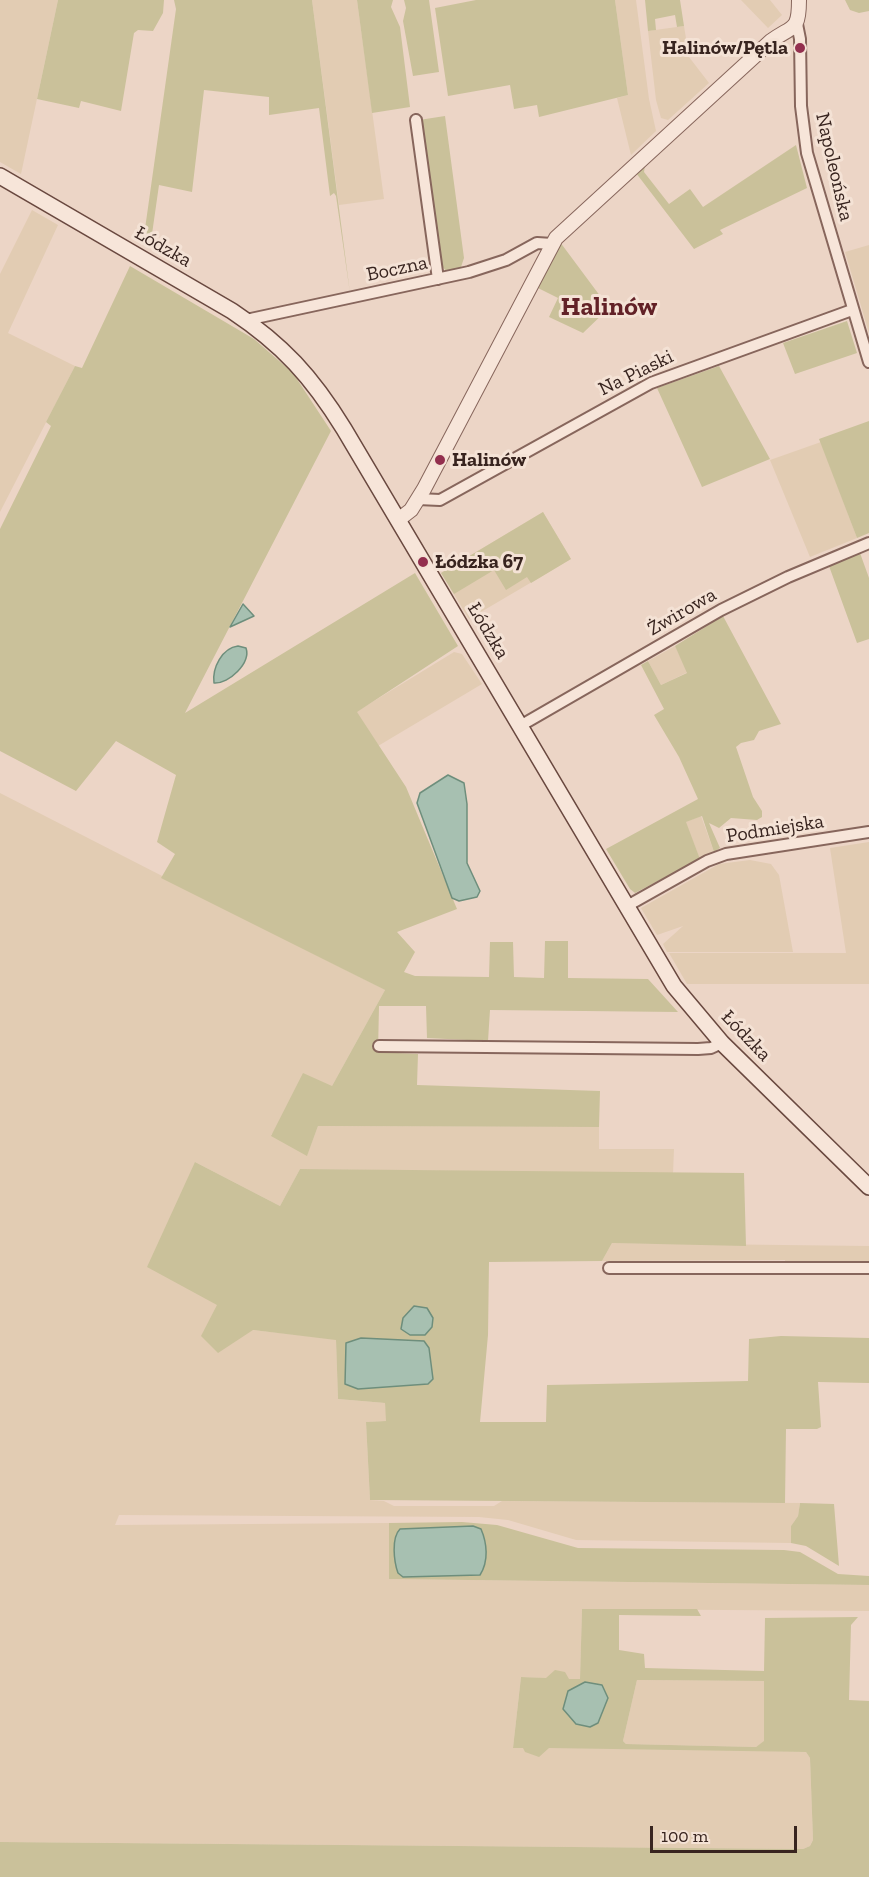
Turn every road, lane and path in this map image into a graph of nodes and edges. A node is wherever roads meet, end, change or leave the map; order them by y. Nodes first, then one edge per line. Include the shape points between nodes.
1 (799, 0) edge
2 (797, 24) junction
3 (786, 34) junction
4 (800, 48) junction
5 (416, 120) dead end
6 (0, 176) edge
7 (552, 244) junction
8 (438, 279) junction
9 (852, 310) junction
10 (246, 320) junction
11 (869, 362) edge
12 (421, 494) junction
13 (398, 520) junction
14 (869, 543) edge
15 (520, 726) junction
16 (869, 832) edge
17 (627, 906) junction
18 (722, 1042) junction
19 (379, 1046) dead end
20 (869, 1187) edge
21 (609, 1268) dead end
22 (869, 1269) edge

1 - 2 street, Napoleońska
2 - 3 street
2 - 4 street, Napoleońska
3 - 4 street
3 - 7 street via 771,41
4 - 9 street, Napoleońska via 807,153
5 - 8 street
6 - 10 main road, Łódzka
7 - 8 street, Boczna via 537,243 496,264
7 - 12 street
8 - 10 street, Boczna
9 - 11 street, Napoleońska
9 - 12 street, Na Piaski via 651,383 447,496
10 - 13 main road, Łódzka via 283,348 312,380
12 - 13 street via 411,510
13 - 15 main road, Łódzka
14 - 15 street, Żwirowa via 721,610
15 - 17 main road, Łódzka
16 - 17 street, Podmiejska via 726,854
17 - 18 main road, Łódzka via 674,986
18 - 19 street via 705,1049
18 - 20 main road, Łódzka
21 - 22 street

